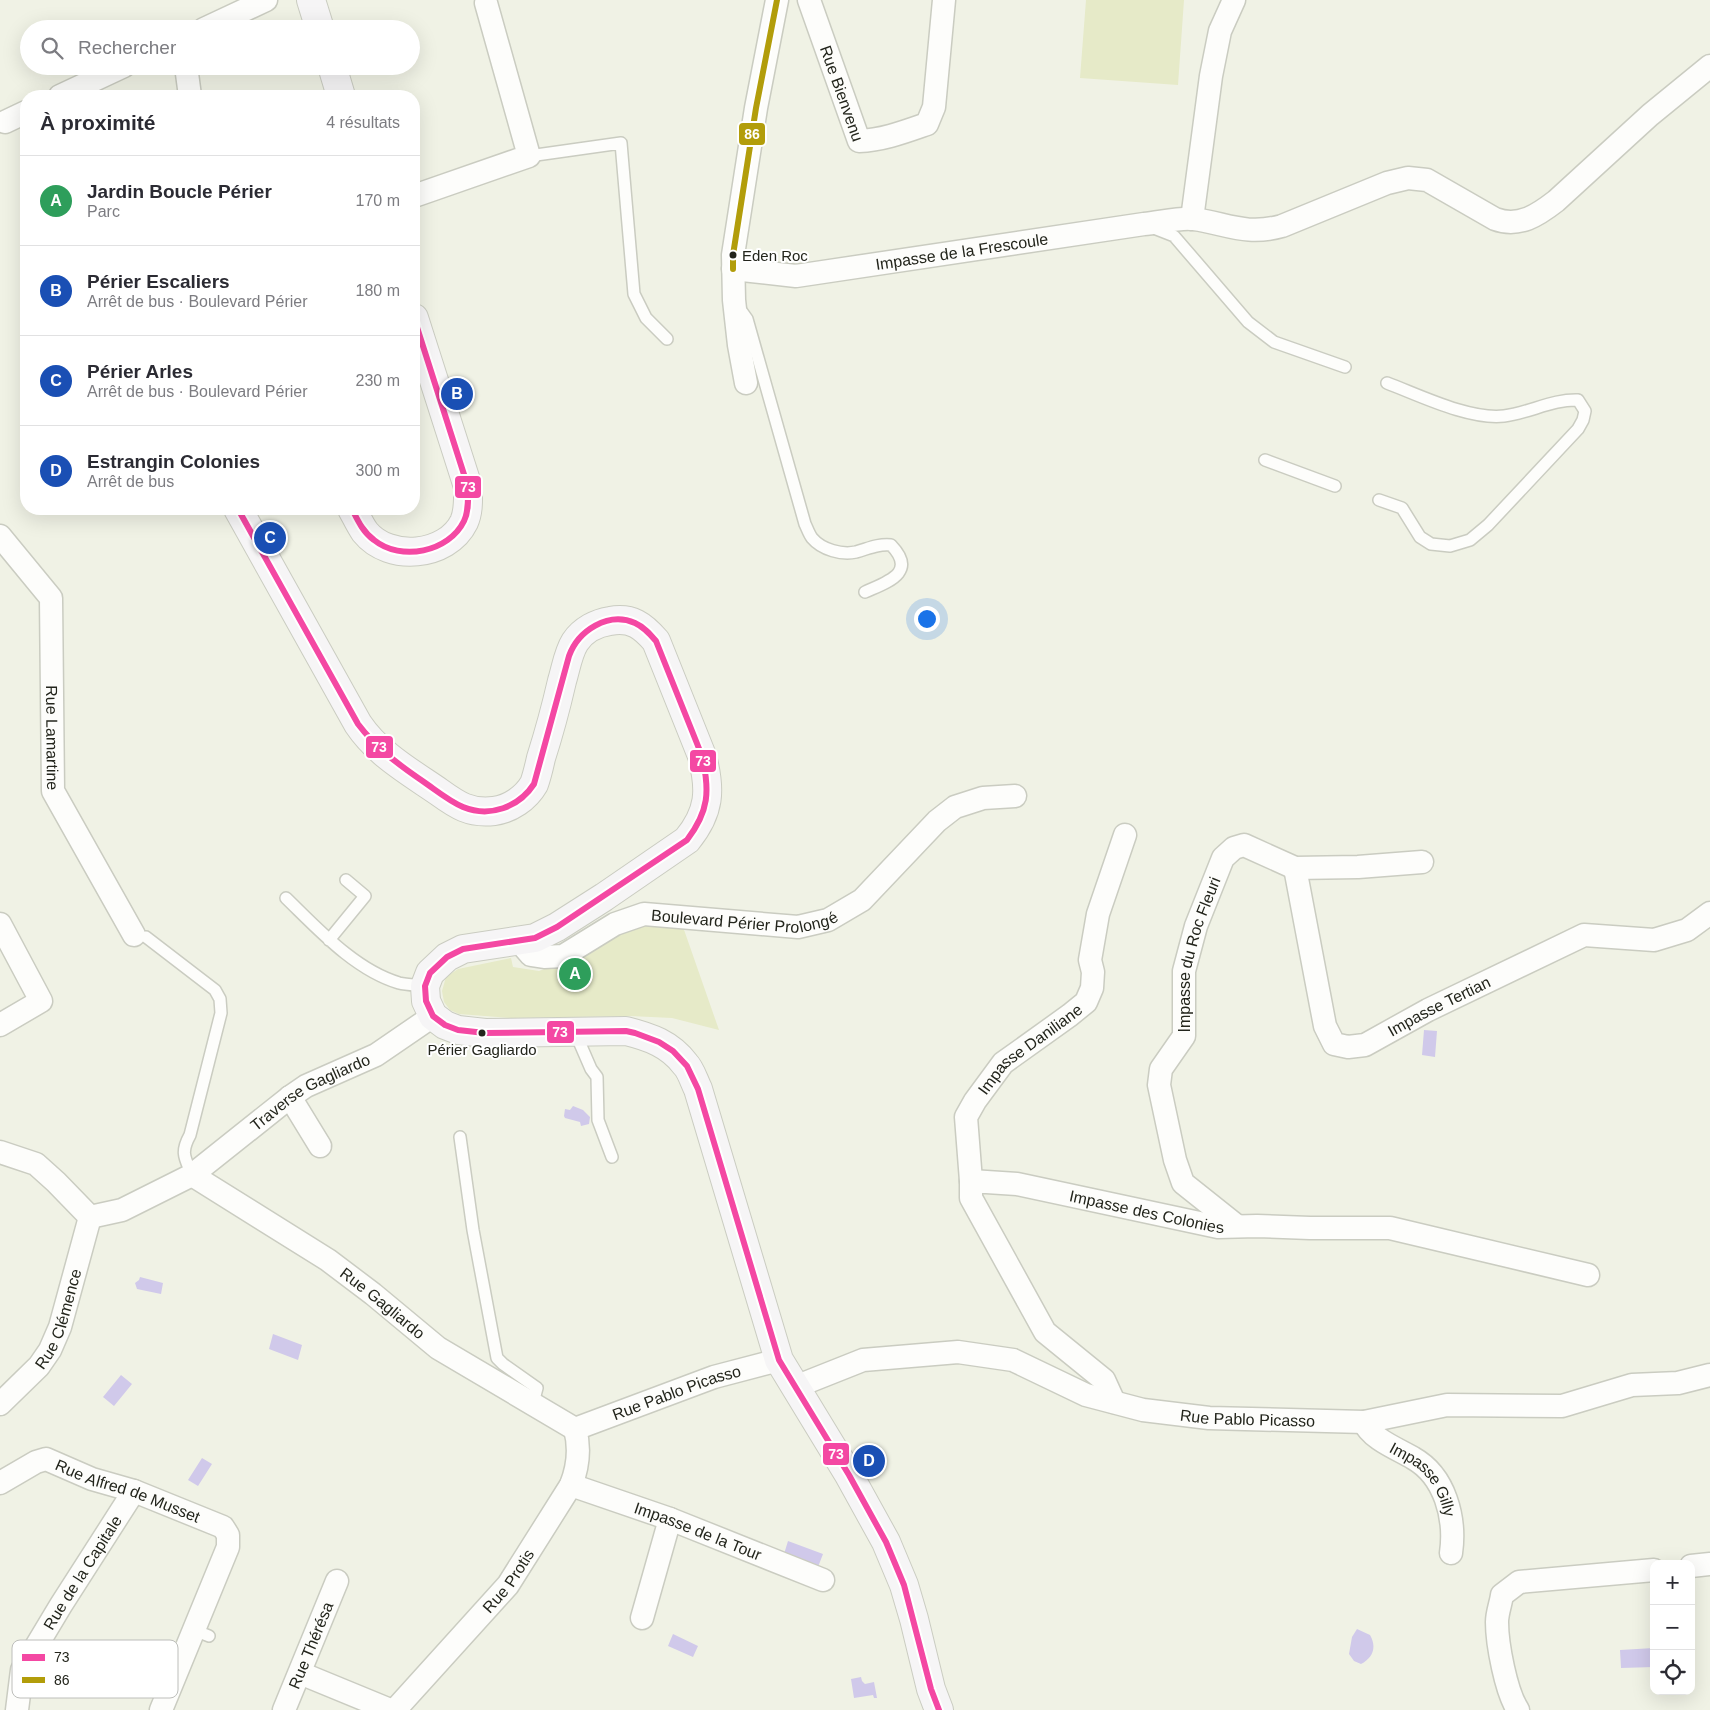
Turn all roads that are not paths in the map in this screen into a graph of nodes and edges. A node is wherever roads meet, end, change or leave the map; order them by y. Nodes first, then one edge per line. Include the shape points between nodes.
1 (266, 0) edge
2 (311, 0) edge
3 (777, 0) edge
4 (809, 0) edge
5 (944, 0) edge
6 (1234, 0) edge
7 (486, 3) dead end
8 (223, 20) edge
9 (317, 20) edge
10 (1710, 66) edge
11 (105, 75) edge
12 (187, 75) edge
13 (335, 75) edge
14 (73, 90) edge
15 (189, 90) edge
16 (340, 90) edge
17 (20, 115) edge
18 (5, 122) dead end
19 (529, 156) junction
20 (420, 194) edge
21 (1192, 219) junction
22 (1144, 224) junction
23 (733, 270) junction
24 (734, 300) junction
25 (420, 337) edge
26 (667, 339) dead end
27 (1345, 367) dead end
28 (1387, 382) dead end
29 (746, 383) dead end
30 (1265, 460) dead end
31 (1335, 486) dead end
32 (1379, 500) dead end
33 (241, 515) edge
34 (355, 515) edge
35 (0, 536) edge
36 (865, 592) dead end
37 (1015, 796) dead end
38 (1125, 835) dead end
39 (1422, 862) dead end
40 (1295, 868) junction
41 (346, 880) dead end
42 (286, 898) dead end
43 (1710, 913) edge
44 (0, 924) edge
45 (140, 936) joint
46 (329, 940) junction
47 (518, 940) junction
48 (425, 986) junction
49 (433, 1016) junction
50 (0, 1025) edge
51 (575, 1032) junction
52 (290, 1097) junction
53 (460, 1137) dead end
54 (320, 1146) dead end
55 (0, 1152) edge
56 (612, 1157) dead end
57 (192, 1175) junction
58 (971, 1181) junction
59 (90, 1218) junction
60 (1237, 1226) junction
61 (1588, 1275) dead end
62 (779, 1360) junction
63 (1710, 1374) edge
64 (794, 1386) junction
65 (1114, 1402) junction
66 (0, 1404) edge
67 (533, 1404) junction
68 (1364, 1422) junction
69 (575, 1429) junction
70 (0, 1484) edge
71 (571, 1485) junction
72 (134, 1492) junction
73 (670, 1519) junction
74 (1451, 1553) dead end
75 (1710, 1564) edge
76 (1695, 1566) edge
77 (1650, 1570) edge
78 (824, 1580) dead end
79 (337, 1581) dead end
80 (642, 1618) dead end
81 (40, 1640) edge
82 (300, 1673) junction
83 (178, 1678) edge
84 (167, 1698) edge
85 (161, 1710) edge
86 (284, 1710) edge
87 (390, 1710) edge
88 (395, 1710) edge
89 (939, 1710) edge
90 (1518, 1710) edge

1 - 8 street
2 - 9 street
3 - 23 street via 756,108
4 - 5 street, Rue Bienvenu via 858,141 892,136 927,124 934,107
6 - 21 street via 1220,31 1211,76
7 - 19 street
10 - 21 street, Impasse de la Frescoule via 1650,115 1556,201 1541,213 1521,222 1495,219 1427,180 1408,178 1265,230 1229,228
11 - 14 street
12 - 15 street
13 - 16 street
17 - 18 street
19 - 20 street
19 - 26 lane via 621,143 634,294 646,318
21 - 22 street, Impasse de la Frescoule
22 - 23 street, Impasse de la Frescoule via 796,276
22 - 27 lane via 1174,236 1248,322 1274,342
23 - 24 street
24 - 29 street
24 - 36 lane via 746,318 805,524 813,539 839,553 879,544 891,545 902,561 901,570 893,580
25 - 34 street via 468,488 464,522 444,544 427,549 391,550 365,532
28 - 32 lane via 1468,414 1489,418 1566,400 1578,400 1585,411 1578,429 1470,540 1450,546 1431,544 1420,537 1402,508
30 - 31 lane
33 - 47 street via 367,738 447,798 471,811 502,810 520,800 534,784 568,658 576,641 588,629 616,620 634,623 644,627 656,641 706,773 708,796 696,829 686,840 604,898 535,938
35 - 45 street, Rue Lamartine via 51,598 52,791
37 - 47 street, Boulevard Périer Prolongé via 984,798 955,807 937,821 862,900 828,920 798,927 644,914 615,924 563,956 531,955
38 - 58 street, Impasse Daniliane via 1098,914 1090,960 1092,988 1086,1002 1003,1062 976,1101 966,1117
39 - 40 street, Impasse du Roc Fleuri
40 - 43 street, Impasse Tertian via 1325,1026 1334,1044 1348,1047 1365,1045 1428,1010 1584,935 1654,940 1687,930
40 - 60 street, Impasse du Roc Fleuri via 1244,845 1234,848 1223,858 1196,926 1184,971 1184,1036 1161,1069 1159,1085 1183,1182
41 - 46 lane via 366,896
42 - 46 lane
44 - 50 street via 41,1002
45 - 57 lane via 215,990 220,999 221,1014 190,1135 184,1145 184,1156
46 - 48 lane via 372,972 400,983
47 - 48 street via 463,949 440,962 430,973
48 - 49 street via 426,1001
49 - 51 street via 458,1030 485,1033
49 - 52 street, Traverse Gagliardo via 376,1055 306,1086
51 - 56 lane via 597,1077 598,1120
51 - 62 street via 626,1031 647,1036 667,1046 686,1064 698,1089
52 - 54 street
52 - 57 street, Traverse Gagliardo
53 - 67 lane via 473,1230 497,1358 538,1388
55 - 59 street via 36,1164
57 - 59 street, Traverse Gagliardo via 122,1210
57 - 67 street, Rue Gagliardo via 328,1260 438,1348
58 - 60 street, Impasse des Colonies via 1017,1184 1218,1226
58 - 65 street via 971,1198 1045,1332 1104,1380
59 - 66 street, Rue Clémence via 60,1327 50,1350 39,1366
60 - 61 street, Impasse des Colonies via 1390,1228
62 - 64 street
62 - 69 street, Rue Pablo Picasso via 714,1377
63 - 68 street, Rue Pablo Picasso via 1678,1383 1632,1385 1562,1406 1447,1405
64 - 65 street, Rue Pablo Picasso via 863,1360 958,1352 1013,1360 1086,1395
64 - 89 street via 886,1542 904,1585
65 - 68 street, Rue Pablo Picasso via 1143,1410 1209,1418
67 - 69 street, Rue Gagliardo
68 - 74 street, Impasse Gilly via 1389,1446 1422,1463 1441,1487 1448,1504 1453,1539
69 - 71 street, Rue Protis via 576,1471
70 - 72 street, Rue Alfred de Musset via 46,1459 92,1479
71 - 73 street, Impasse de la Tour
71 - 88 street, Rue Protis via 508,1585
72 - 81 street, Rue de la Capitale
72 - 83 street, Rue Alfred de Musset via 223,1527 228,1535 228,1547 202,1633
73 - 78 street, Impasse de la Tour
73 - 80 street
75 - 76 street
77 - 90 street via 1519,1582 1502,1595 1498,1630 1512,1700
79 - 82 street, Rue Thérésa
82 - 86 street, Rue Thérésa
82 - 87 street
84 - 85 street, Rue Alfred de Musset

